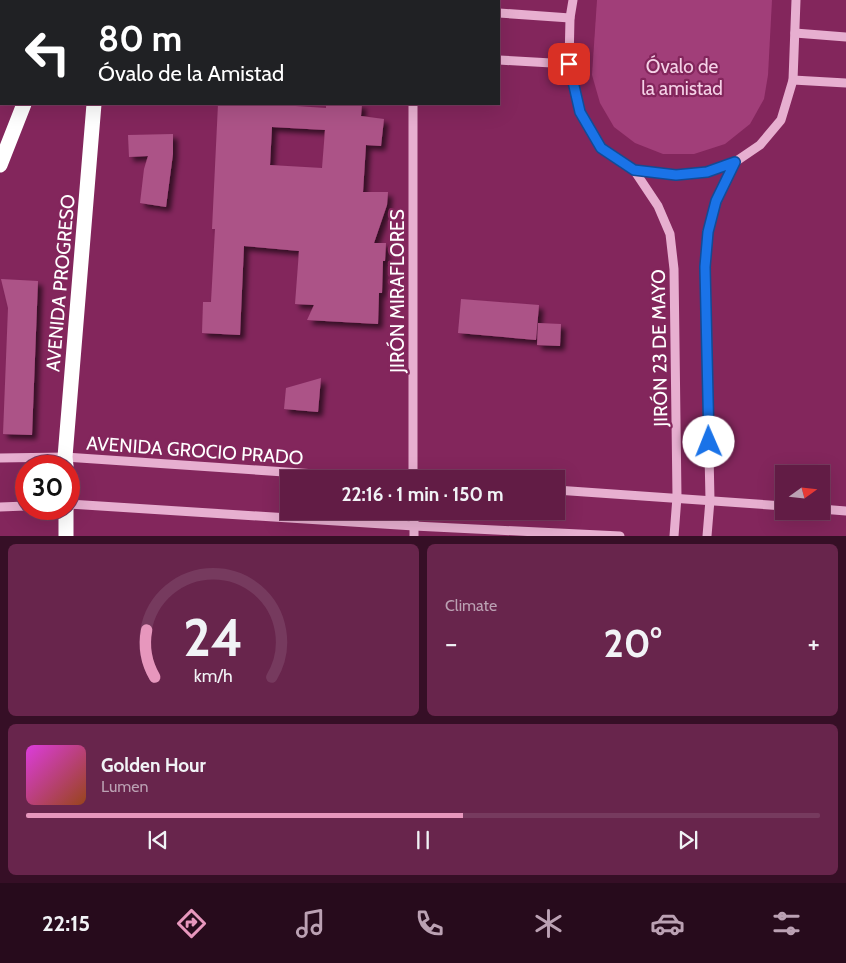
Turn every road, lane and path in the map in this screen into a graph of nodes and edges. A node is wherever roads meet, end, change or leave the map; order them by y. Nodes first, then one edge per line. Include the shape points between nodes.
1 (572, 0) edge
2 (796, 0) edge
3 (500, 13) edge
4 (570, 18) junction
5 (795, 33) junction
6 (846, 37) edge
7 (500, 60) edge
8 (569, 64) junction
9 (792, 80) junction
10 (846, 83) edge
11 (24, 105) edge
12 (94, 105) edge
13 (413, 105) edge
14 (735, 162) junction
15 (0, 165) edge
16 (634, 170) junction
17 (67, 455) edge
18 (0, 458) edge
19 (15, 459) edge
20 (80, 463) edge
21 (413, 470) edge
22 (280, 473) edge
23 (565, 491) edge
24 (678, 498) junction
25 (710, 500) junction
26 (80, 505) edge
27 (775, 505) edge
28 (15, 506) edge
29 (0, 507) edge
30 (830, 510) edge
31 (846, 511) edge
32 (66, 520) edge
33 (414, 531) edge
34 (66, 536) edge
35 (620, 536) edge
36 (674, 536) edge
37 (708, 536) edge

1 - 4 street
2 - 5 street
3 - 4 street
4 - 8 street
5 - 6 street
5 - 9 street
7 - 8 street
8 - 16 street via 580,112 601,148
9 - 10 street
9 - 14 street via 781,120 760,145
11 - 15 highway
12 - 17 highway, AVENIDA PROGRESO
13 - 21 street, JIRÓN MIRAFLORES
14 - 16 street via 707,172 676,175
14 - 25 street via 716,201 708,232 705,267
16 - 24 street, JIRÓN 23 DE MAYO via 658,206 670,234 674,269
18 - 19 street, AVENIDA GROCIO PRADO
20 - 22 street, AVENIDA GROCIO PRADO
23 - 24 street
24 - 25 street
24 - 36 street, JIRÓN 23 DE MAYO
25 - 27 street
25 - 37 street
26 - 33 street
28 - 29 street
30 - 31 street
32 - 34 highway
33 - 35 street

